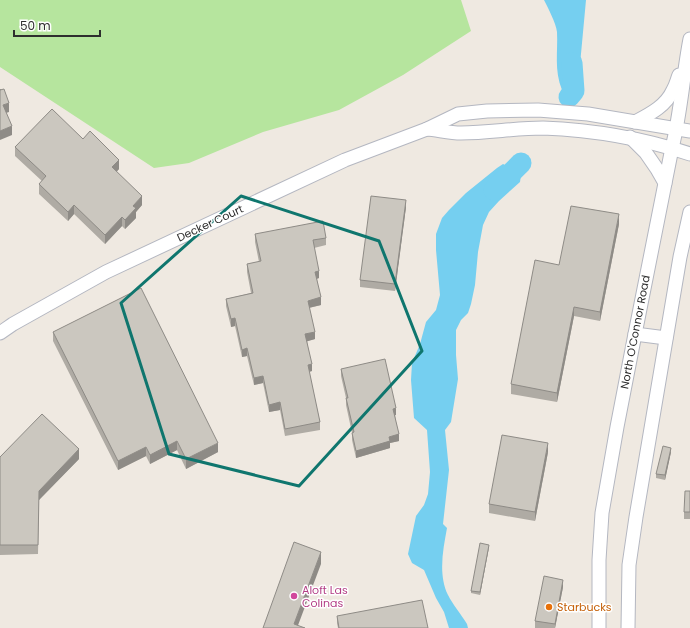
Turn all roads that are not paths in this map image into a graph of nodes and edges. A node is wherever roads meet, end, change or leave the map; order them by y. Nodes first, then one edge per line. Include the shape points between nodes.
1 (690, 39) edge
2 (686, 59) junction
3 (636, 122) junction
4 (427, 129) junction
5 (677, 129) junction
6 (690, 131) edge
7 (630, 137) junction
8 (672, 148) junction
9 (690, 154) edge
10 (665, 183) junction
11 (690, 212) edge
12 (0, 333) edge
13 (635, 334) junction
14 (666, 338) junction
15 (599, 628) edge
16 (628, 628) edge

1 - 2 main road, North O'Connor Road
2 - 3 main road via 667,100
2 - 5 main road, North O'Connor Road
3 - 4 main road, Decker Court via 588,114 538,110 487,111 458,114
3 - 5 main road, Decker Court
4 - 7 main road via 460,133 542,128
4 - 12 main road, Decker Court via 345,160 106,272
5 - 6 main road, Decker Court
5 - 8 main road, North O'Connor Road
7 - 8 main road
7 - 10 main road via 646,153
8 - 9 main road
8 - 10 main road, North O'Connor Road
10 - 13 main road, North O'Connor Road
11 - 14 main road
13 - 14 main road
13 - 15 main road, North O'Connor Road via 602,513
14 - 16 main road via 629,565

